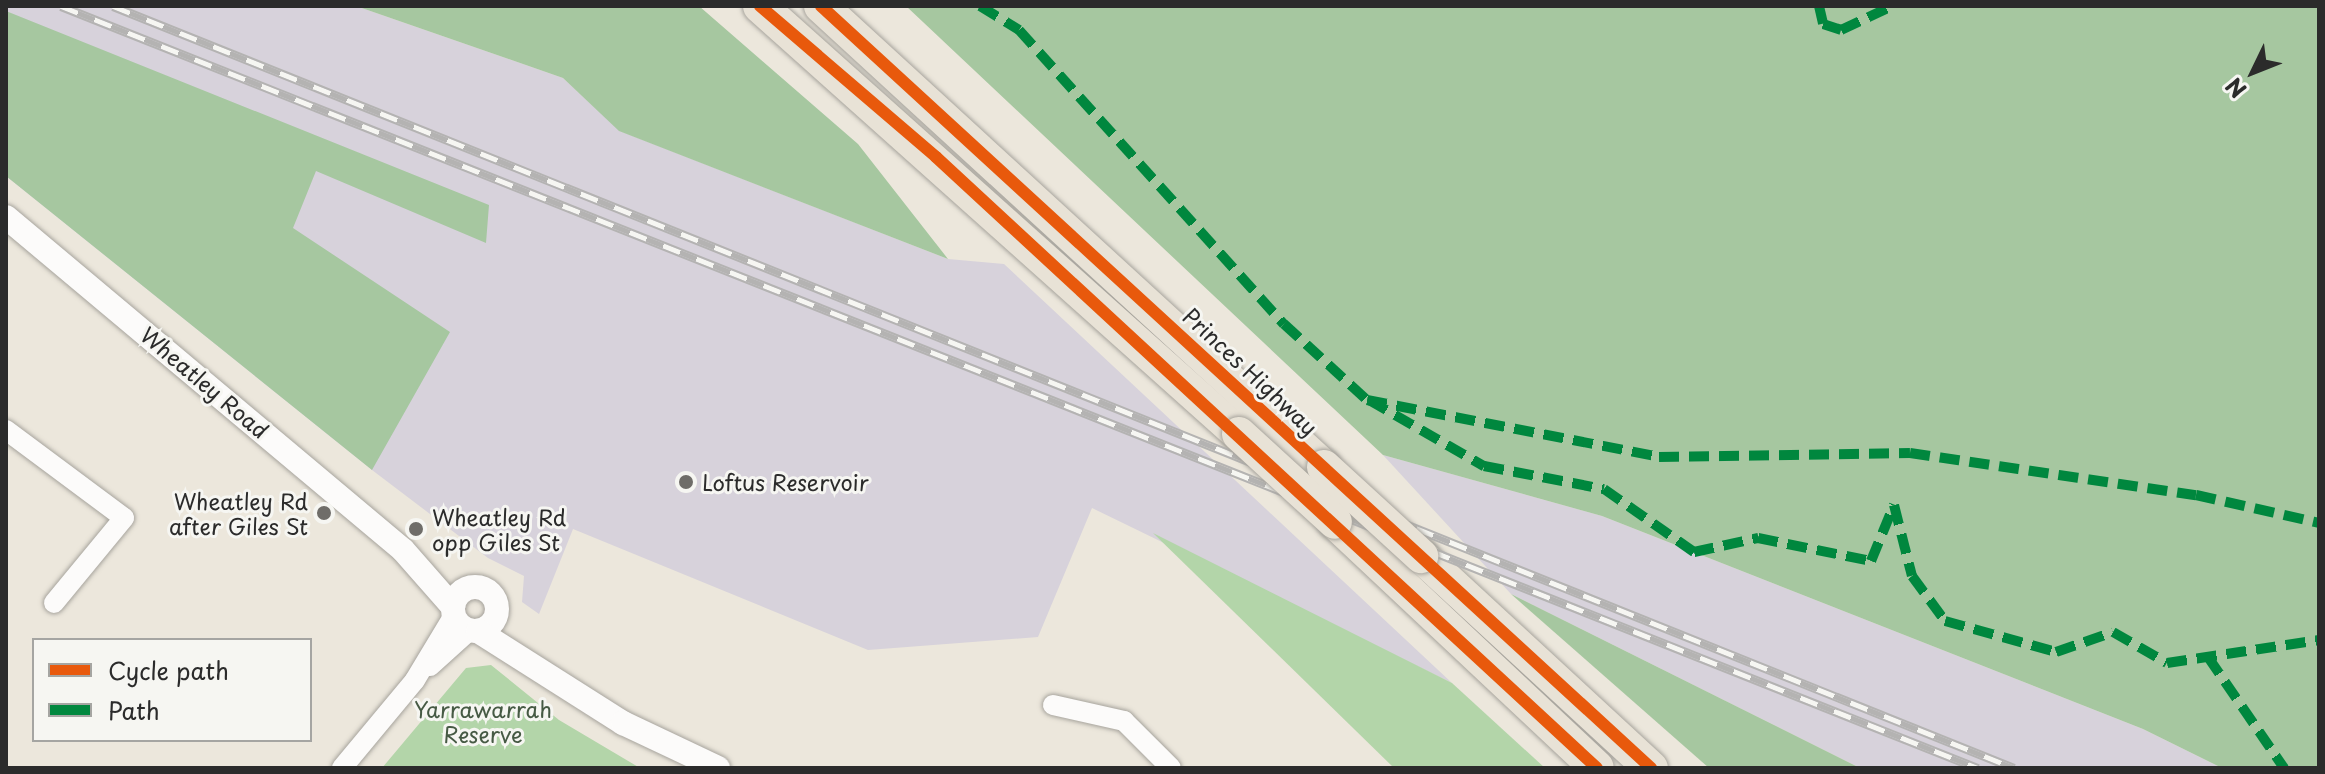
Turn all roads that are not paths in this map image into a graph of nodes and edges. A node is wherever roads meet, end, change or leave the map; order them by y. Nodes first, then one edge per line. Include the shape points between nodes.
1 (760, 6) edge
2 (821, 6) edge
3 (6, 217) edge
4 (6, 430) edge
5 (54, 603) dead end
6 (498, 608) junction
7 (465, 614) junction
8 (539, 664) junction
9 (1053, 705) dead end
10 (342, 768) edge
11 (718, 768) edge
12 (1171, 768) edge
13 (1597, 768) edge
14 (1651, 768) edge

1 - 13 highway, bridge via 1239,434
2 - 14 highway, Princes Highway, bridge
3 - 7 street, Wheatley Road via 403,550
4 - 5 street via 124,518
6 - 7 street via 492,624
6 - 7 street via 491,593
6 - 8 street, Wheatley Road
7 - 8 street, Wheatley Road
7 - 10 street
8 - 11 street, Wheatley Road via 623,723
9 - 12 street via 1124,721

